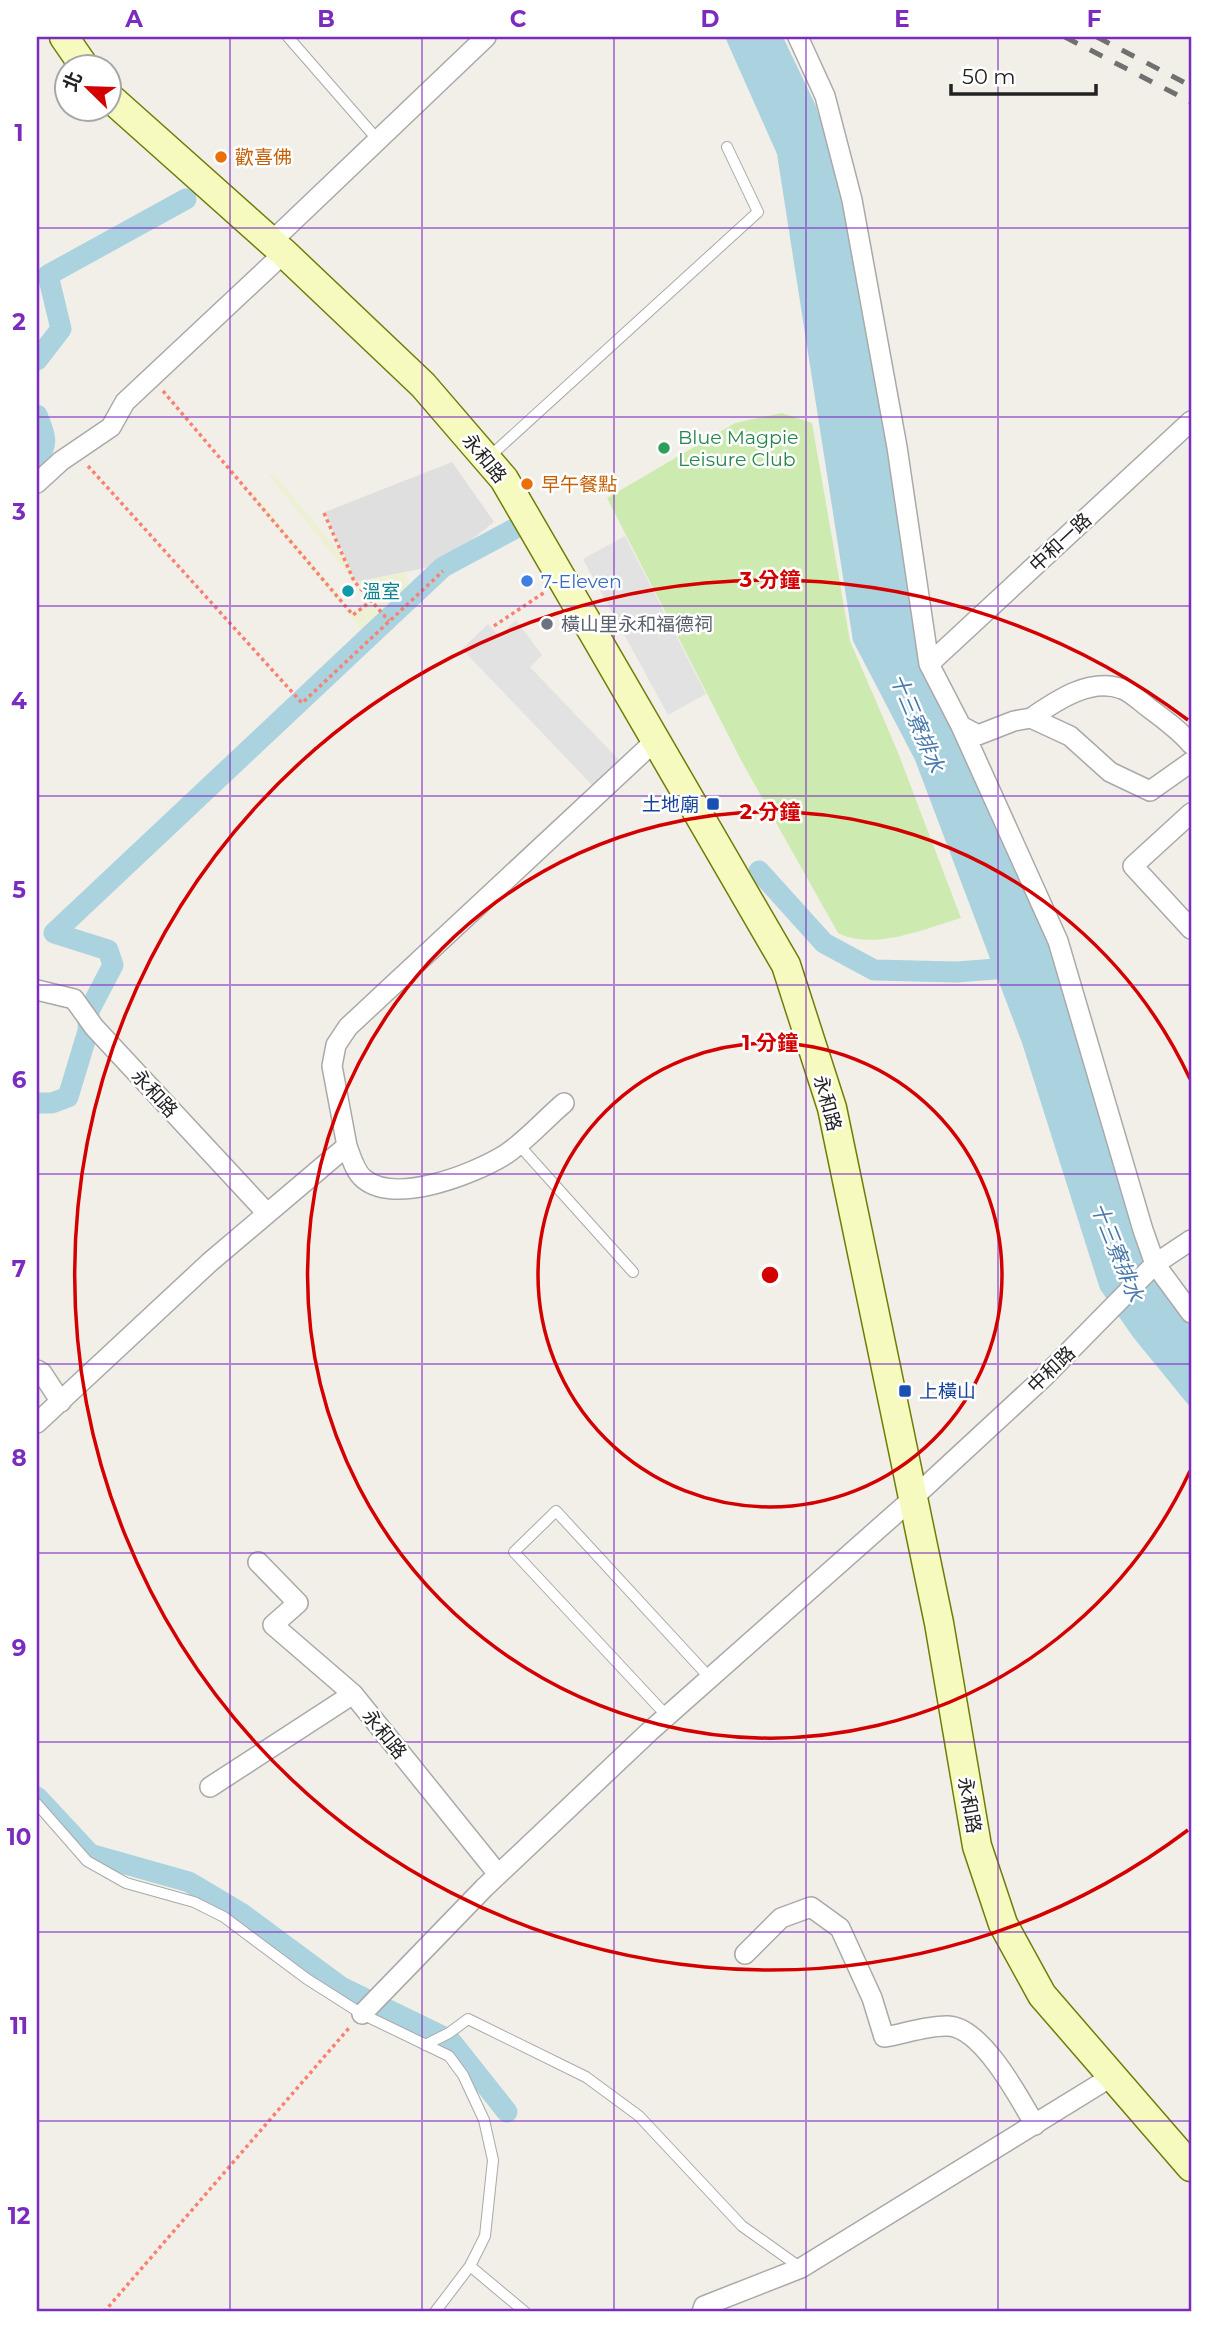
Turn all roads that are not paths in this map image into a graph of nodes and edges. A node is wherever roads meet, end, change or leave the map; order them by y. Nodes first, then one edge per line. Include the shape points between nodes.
1 (64, 37) edge
2 (288, 37) edge
3 (486, 37) edge
4 (798, 37) edge
5 (74, 52) edge
6 (122, 109) edge
7 (377, 139) junction
8 (727, 147) dead end
9 (277, 248) junction
10 (1191, 421) edge
11 (487, 458) junction
12 (37, 483) edge
13 (929, 664) junction
14 (1031, 718) junction
15 (961, 726) junction
16 (656, 740) junction
17 (1191, 744) edge
18 (1191, 762) edge
19 (1191, 813) edge
20 (1191, 929) edge
21 (37, 990) edge
22 (564, 1103) dead end
23 (518, 1143) junction
24 (348, 1146) junction
25 (266, 1212) junction
26 (1191, 1240) edge
27 (1153, 1267) junction
28 (632, 1272) dead end
29 (1191, 1313) edge
30 (37, 1370) edge
31 (61, 1402) junction
32 (37, 1423) edge
33 (912, 1499) junction
34 (258, 1562) dead end
35 (709, 1677) junction
36 (353, 1694) junction
37 (667, 1716) junction
38 (210, 1787) dead end
39 (37, 1804) edge
40 (498, 1874) junction
41 (745, 1954) dead end
42 (362, 2014) junction
43 (425, 2045) junction
44 (1111, 2077) junction
45 (1035, 2125) junction
46 (1191, 2167) edge
47 (470, 2266) junction
48 (802, 2268) junction
49 (435, 2312) edge
50 (525, 2312) edge
51 (702, 2312) edge

1 - 5 main road
2 - 7 lane
3 - 7 street
4 - 13 street via 825,96 852,200 897,447
6 - 9 main road, 永和路
7 - 9 street
8 - 11 lane via 758,212
9 - 11 main road, 永和路 via 424,385
9 - 12 street via 125,402 111,427
10 - 13 street, 中和一路
11 - 16 main road, 永和路 via 504,479
13 - 15 street
14 - 15 street via 978,735
14 - 17 street via 1060,698 1083,690 1123,689
14 - 18 street via 1070,736 1110,772 1150,791
15 - 27 street via 1058,941
16 - 24 street via 348,1027 336,1045 332,1066
16 - 33 main road, 永和路 via 786,965 832,1108
19 - 20 street via 1133,866
21 - 25 street, 永和路 via 74,999
22 - 23 street
23 - 24 street via 505,1155 463,1176 394,1189 365,1180
23 - 28 lane
24 - 25 street
25 - 31 street
26 - 27 street, 中和路
27 - 29 street
27 - 33 street, 中和路
30 - 31 street
31 - 32 street
33 - 35 street
33 - 44 main road, 永和路 via 939,1623 977,1846 1003,1924 1042,1995
34 - 36 street via 298,1603 274,1625
35 - 37 street
35 - 37 lane via 555,1511 514,1552
36 - 38 street, 永和路
36 - 40 street, 永和路
37 - 40 street
39 - 42 lane via 87,1861 126,1883 194,1902 224,1917
40 - 42 street
41 - 45 street via 781,1918 811,1907 840,1928 884,2037 950,2026 970,2036 1006,2074
42 - 43 lane
43 - 47 lane via 449,2056 463,2075 484,2120 493,2160 485,2236
43 - 48 lane via 468,2019 586,2077 639,2116 742,2227
44 - 45 street
44 - 46 main road, 永和路
45 - 48 street
47 - 49 lane
47 - 50 lane
48 - 51 street via 705,2306

